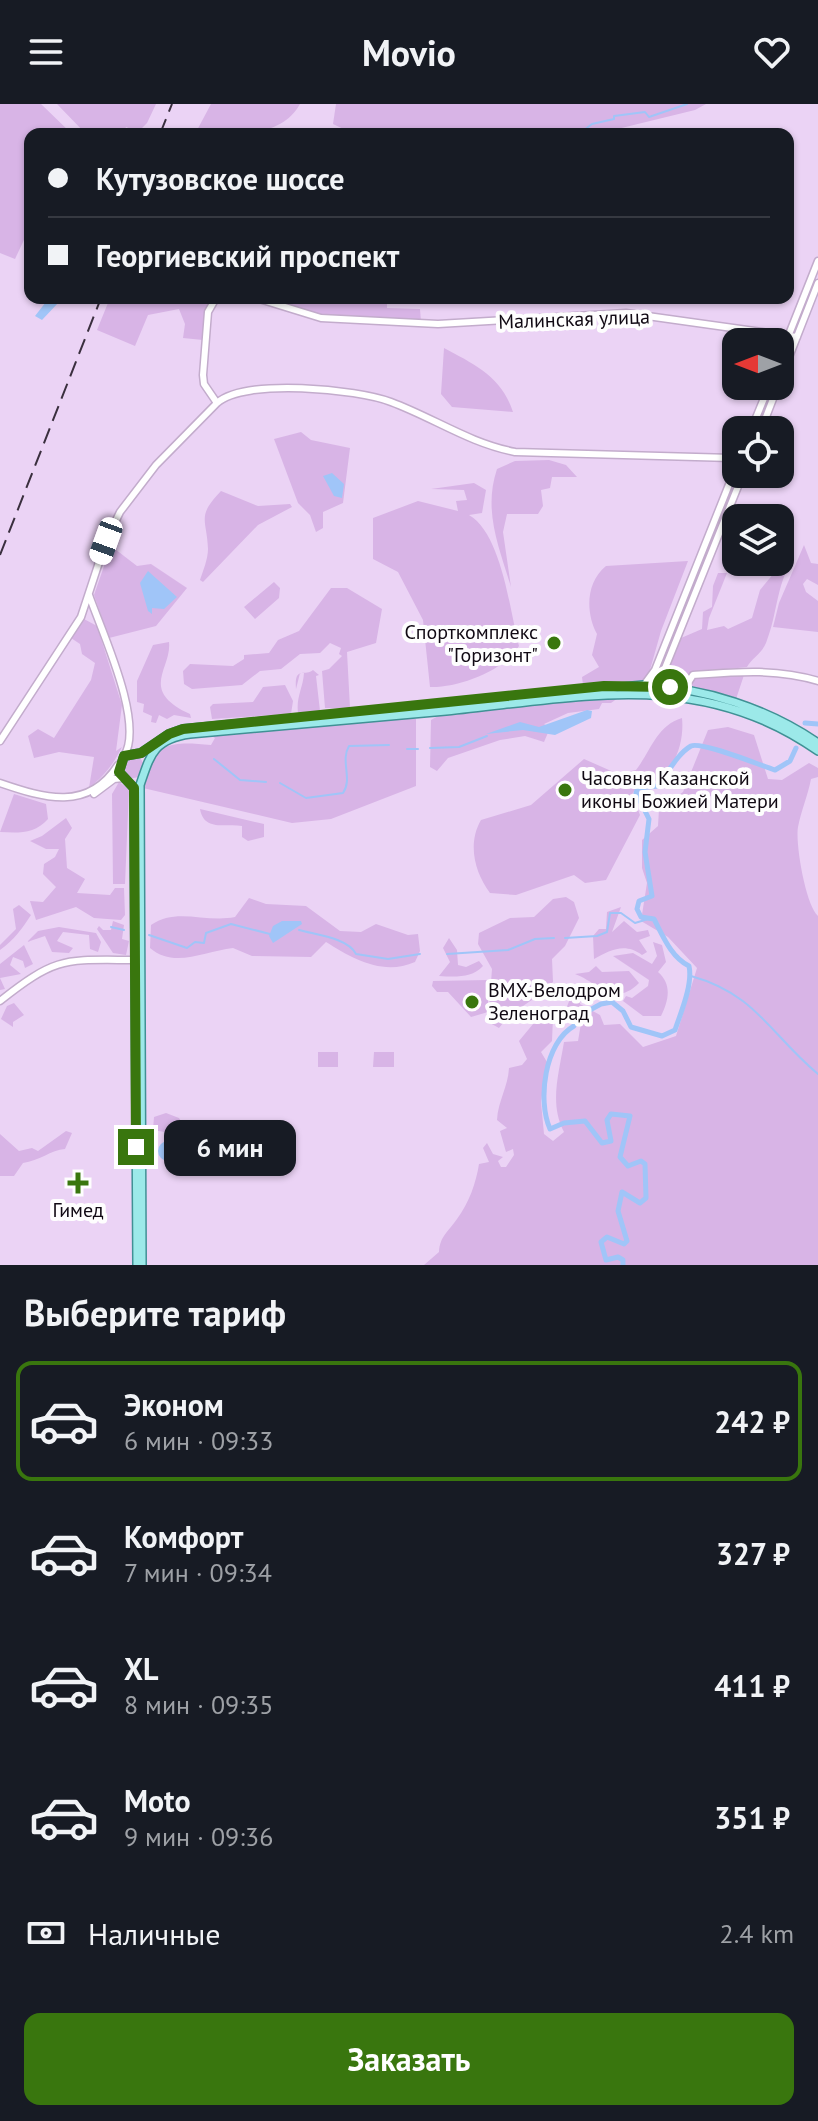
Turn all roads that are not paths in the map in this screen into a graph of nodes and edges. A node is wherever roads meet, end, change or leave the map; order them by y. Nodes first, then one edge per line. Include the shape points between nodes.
1 (818, 261) edge
2 (818, 283) edge
3 (212, 304) edge
4 (276, 304) edge
5 (722, 328) edge
6 (794, 333) edge
7 (794, 334) edge
8 (217, 403) junction
9 (722, 457) edge
10 (728, 488) edge
11 (737, 488) edge
12 (89, 594) junction
13 (81, 617) junction
14 (99, 624) junction
15 (818, 681) edge
16 (644, 685) junction
17 (665, 686) junction
18 (610, 689) junction
19 (684, 689) junction
20 (712, 699) junction
21 (0, 741) edge
22 (818, 743) edge
23 (818, 751) edge
24 (132, 753) junction
25 (146, 764) junction
26 (118, 765) junction
27 (144, 774) junction
28 (125, 779) junction
29 (0, 783) edge
30 (48, 798) junction
31 (138, 922) junction
32 (138, 960) junction
33 (0, 1001) edge
34 (140, 1265) edge

1 - 6 street
2 - 7 street
3 - 8 street via 203,375
4 - 5 street, Малинская улица via 321,318 438,324 626,313
8 - 9 street via 237,392 266,387 373,397 483,445 515,452
8 - 12 street via 137,486 106,541
10 - 16 street via 656,669
11 - 17 street via 661,678
12 - 13 street
12 - 14 street
13 - 14 street
13 - 21 street
14 - 24 street via 124,697
15 - 19 street via 785,673 718,673 693,675
16 - 17 main road
16 - 18 main road
17 - 19 main road
18 - 20 main road
18 - 24 main road via 183,729
18 - 25 main road via 183,735 153,752
19 - 20 main road
20 - 22 main road via 775,718
20 - 23 main road
24 - 25 main road
24 - 26 main road
25 - 27 main road
26 - 28 main road
26 - 30 street via 85,796
27 - 28 main road via 136,781
27 - 31 main road
28 - 30 street via 114,779 83,800
28 - 31 main road via 134,788
29 - 30 street
31 - 32 main road
32 - 33 street via 57,963
32 - 34 main road

